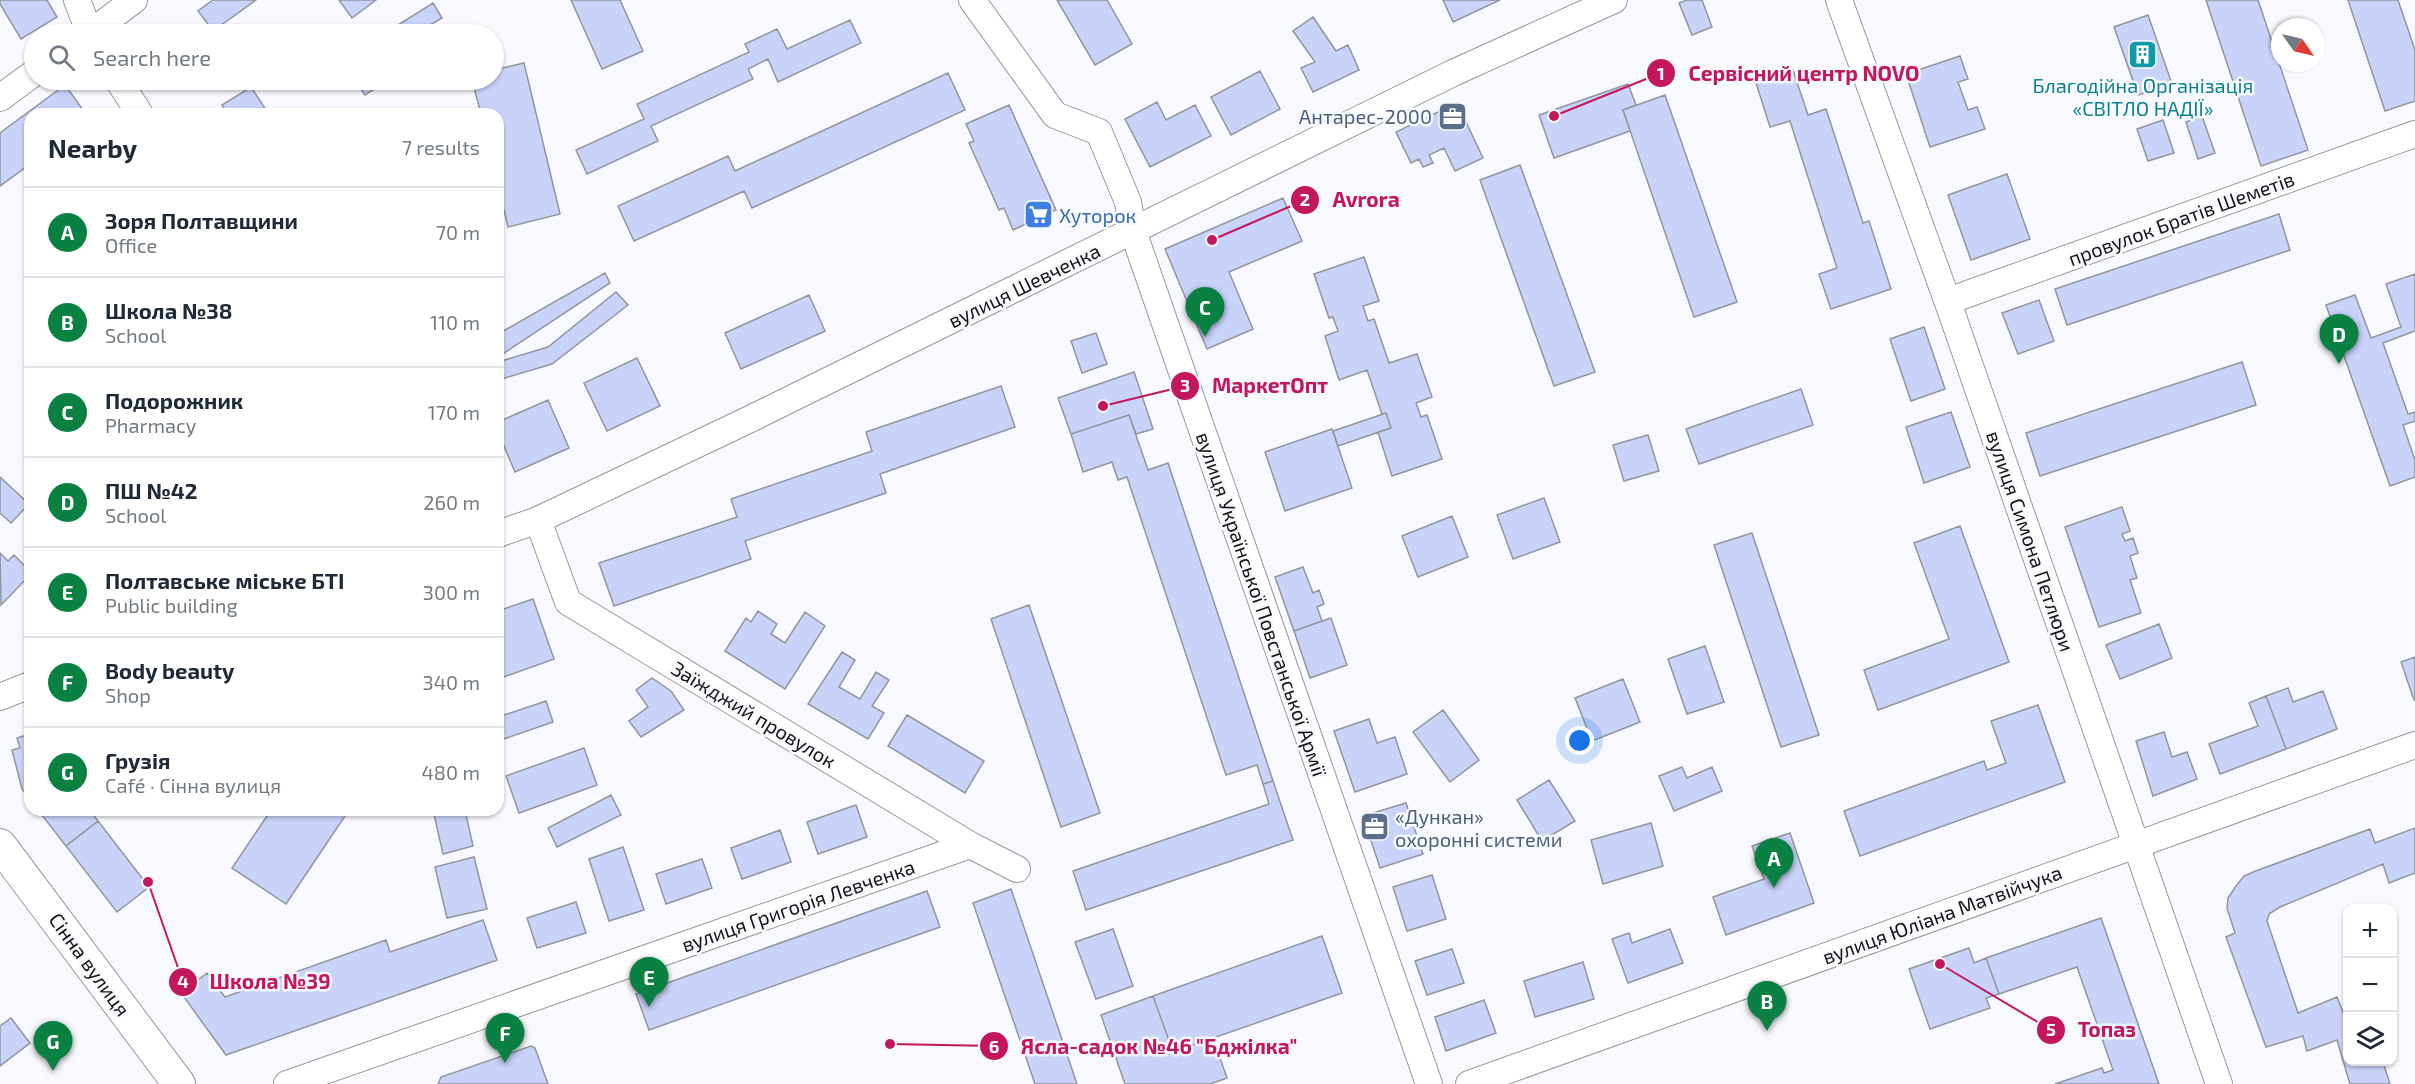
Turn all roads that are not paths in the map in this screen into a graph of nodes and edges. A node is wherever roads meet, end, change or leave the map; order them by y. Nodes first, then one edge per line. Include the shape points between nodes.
1 (77, 0) edge
2 (134, 0) edge
3 (972, 0) edge
4 (1614, 0) edge
5 (1839, 0) edge
6 (86, 24) edge
7 (103, 24) edge
8 (24, 81) edge
9 (124, 90) edge
10 (0, 98) edge
11 (136, 108) edge
12 (2415, 134) edge
13 (1133, 231) junction
14 (1948, 301) junction
15 (538, 520) junction
16 (504, 532) edge
17 (24, 687) edge
18 (0, 697) edge
19 (2415, 745) edge
20 (0, 845) edge
21 (970, 845) junction
22 (2137, 845) junction
23 (1017, 869) dead end
24 (179, 1084) edge
25 (287, 1084) edge
26 (1429, 1084) edge
27 (1470, 1084) edge
28 (2219, 1084) edge

1 - 6 street
2 - 7 street
3 - 13 street, вулиця Української Повстанської Армії via 1054,115 1099,132 1128,202
4 - 13 street, вулиця Шевченка via 1453,73
5 - 14 street, вулиця Симона Петлюри
8 - 10 street
9 - 11 street
12 - 14 street, провулок Братів Шеметів
13 - 15 street, вулиця Шевченка
13 - 26 street, вулиця Української Повстанської Армії
14 - 22 street, вулиця Симона Петлюри
15 - 16 street, вулиця Шевченка
15 - 21 street, Заїжджий провулок via 568,602
17 - 18 street
19 - 22 street, вулиця Юліана Матвійчука
20 - 24 main road, Сінна вулиця
21 - 23 street, Заїжджий провулок
21 - 25 street, вулиця Григорія Левченка
22 - 27 street, вулиця Юліана Матвійчука
22 - 28 street, вулиця Симона Петлюри

